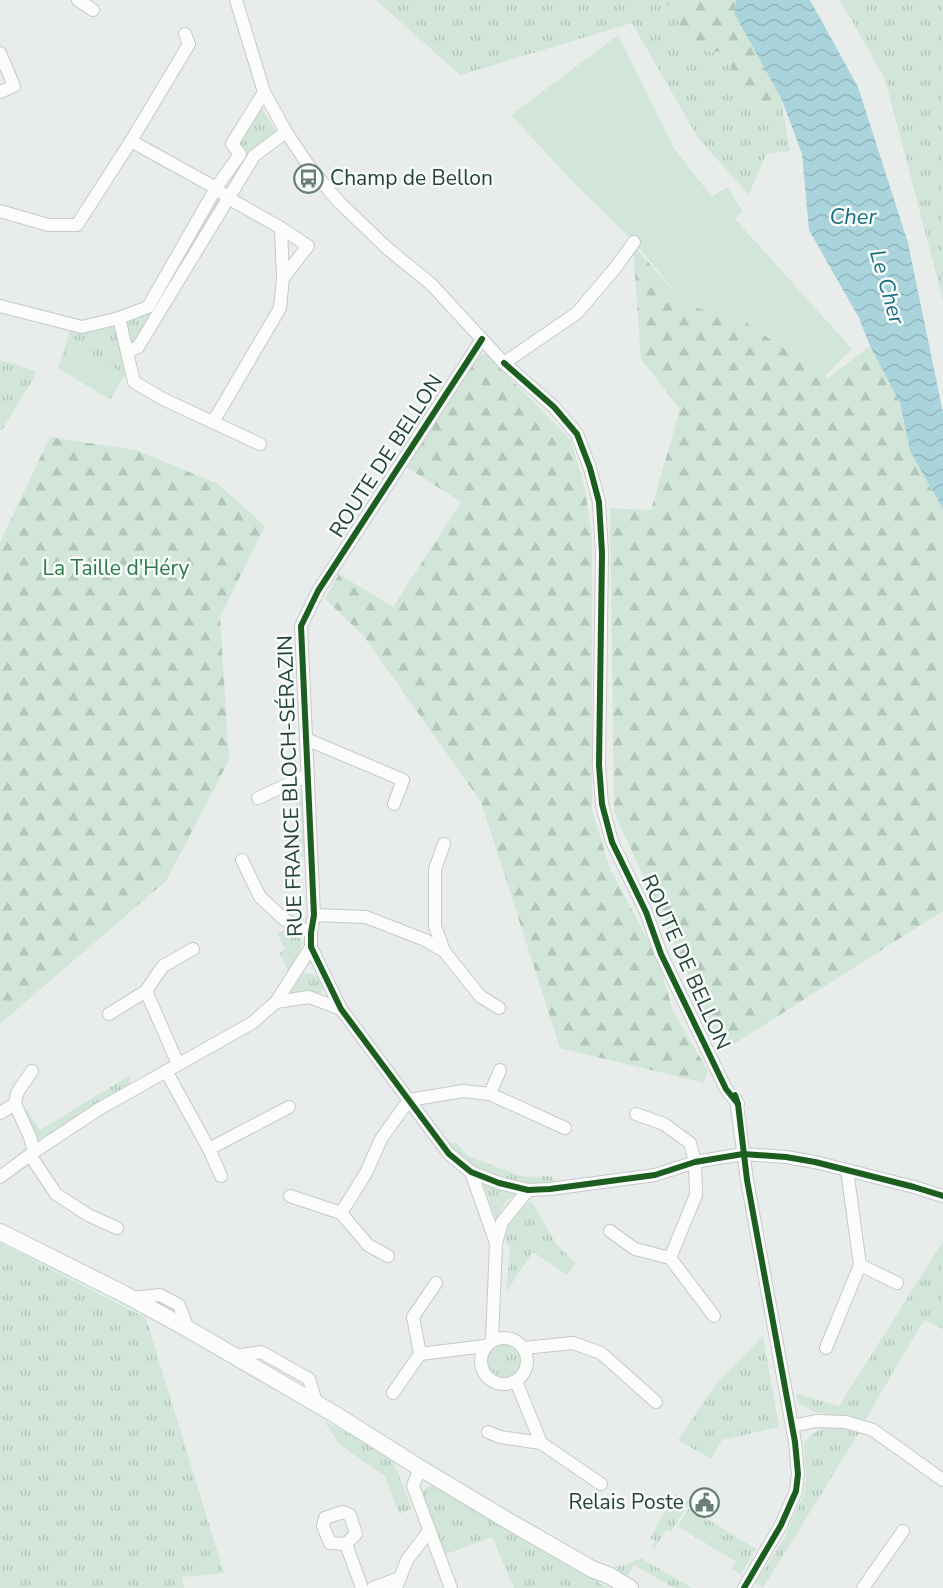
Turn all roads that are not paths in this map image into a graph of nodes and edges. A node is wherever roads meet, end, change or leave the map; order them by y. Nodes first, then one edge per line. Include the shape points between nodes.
1 (78, 0) edge
2 (236, 0) edge
3 (93, 10) dead end
4 (185, 34) dead end
5 (0, 53) edge
6 (0, 92) edge
7 (264, 92) junction
8 (286, 132) junction
9 (131, 141) junction
10 (245, 158) junction
11 (216, 188) junction
12 (228, 198) junction
13 (0, 211) edge
14 (281, 228) junction
15 (634, 242) dead end
16 (283, 278) junction
17 (0, 306) edge
18 (119, 318) junction
19 (482, 339) junction
20 (127, 352) junction
21 (504, 363) junction
22 (213, 422) junction
23 (260, 444) dead end
24 (318, 591) joint
25 (306, 739) junction
26 (308, 776) junction
27 (258, 798) dead end
28 (394, 804) dead end
29 (444, 844) dead end
30 (242, 860) dead end
31 (314, 915) junction
32 (435, 926) junction
33 (311, 933) junction
34 (425, 940) junction
35 (311, 946) junction
36 (193, 949) dead end
37 (444, 951) junction
38 (146, 991) junction
39 (276, 1002) junction
40 (499, 1008) dead end
41 (341, 1009) junction
42 (109, 1014) dead end
43 (178, 1064) junction
44 (500, 1070) dead end
45 (32, 1071) dead end
46 (166, 1071) junction
47 (490, 1094) junction
48 (409, 1100) junction
49 (15, 1104) junction
50 (289, 1107) dead end
51 (0, 1113) edge
52 (636, 1114) dead end
53 (565, 1128) dead end
54 (210, 1149) junction
55 (32, 1153) junction
56 (743, 1154) junction
57 (695, 1162) junction
58 (847, 1170) junction
59 (471, 1172) junction
60 (221, 1176) dead end
61 (0, 1177) edge
62 (528, 1190) junction
63 (290, 1196) dead end
64 (943, 1196) edge
65 (341, 1213) junction
66 (117, 1228) dead end
67 (610, 1231) dead end
68 (0, 1232) edge
69 (496, 1243) junction
70 (388, 1256) dead end
71 (670, 1258) junction
72 (860, 1265) junction
73 (436, 1283) dead end
74 (897, 1283) dead end
75 (714, 1316) dead end
76 (488, 1344) junction
77 (524, 1348) junction
78 (826, 1348) dead end
79 (420, 1354) junction
80 (516, 1381) junction
81 (393, 1393) dead end
82 (656, 1402) dead end
83 (792, 1426) junction
84 (488, 1432) dead end
85 (541, 1443) junction
86 (420, 1468) junction
87 (943, 1480) edge
88 (601, 1484) dead end
89 (429, 1531) junction
90 (903, 1531) dead end
91 (346, 1544) dead end
92 (592, 1569) junction
93 (398, 1583) edge
94 (362, 1588) edge
95 (373, 1588) edge
96 (451, 1588) edge
97 (618, 1588) edge
98 (630, 1588) edge
99 (744, 1588) edge
100 (863, 1588) edge

1 - 3 street
2 - 7 street, ROUTE DE BELLON
4 - 9 street via 189,44
5 - 6 street via 14,86
7 - 8 street, ROUTE DE BELLON
7 - 10 street via 232,144
8 - 10 street via 254,156
8 - 19 street, ROUTE DE BELLON via 339,202 431,284
9 - 11 street
9 - 13 street via 77,225 48,225
10 - 11 street
10 - 12 street
11 - 12 street
11 - 18 street via 148,307
12 - 14 street
12 - 20 street via 138,347
14 - 16 street
14 - 16 street via 308,246
15 - 21 street via 577,314
16 - 22 street via 280,308
17 - 18 street via 82,327
18 - 20 street
19 - 21 street, ROUTE DE BELLON
19 - 24 street, ROUTE DE BELLON
20 - 22 street via 134,382
21 - 56 street, ROUTE DE BELLON via 554,407 577,434 590,468 599,502 602,553 602,804 612,842 646,912 661,954 726,1089 738,1104
22 - 23 street
24 - 25 street, RUE FRANCE BLOCH-SÉRAZIN via 301,626
25 - 26 street, RUE FRANCE BLOCH-SÉRAZIN
25 - 28 street, RUE FRANCE BLOCH-SÉRAZIN via 402,780
26 - 27 street, RUE FRANCE BLOCH-SÉRAZIN
26 - 31 street, RUE FRANCE BLOCH-SÉRAZIN
29 - 32 street via 435,869
30 - 33 street, RUE FRANCE BLOCH-SÉRAZIN via 260,897 285,920
31 - 33 street, RUE FRANCE BLOCH-SÉRAZIN
31 - 34 street via 366,917
32 - 34 street
32 - 37 street
33 - 35 street, RUE FRANCE BLOCH-SÉRAZIN
34 - 37 street
35 - 39 street
35 - 41 street
36 - 38 street via 163,966
37 - 40 street via 480,996
38 - 42 street
38 - 43 street
39 - 41 street via 309,997
39 - 43 street via 252,1023
41 - 48 street
43 - 46 street
44 - 47 street
45 - 49 street via 17,1093
46 - 54 street
46 - 55 street
47 - 48 street via 463,1091
47 - 53 street
48 - 59 street via 449,1154
48 - 65 street via 381,1138 366,1173
49 - 51 street
49 - 55 street via 30,1137
50 - 54 street
52 - 57 street via 664,1124 690,1143
54 - 60 street
55 - 61 street
55 - 66 street via 56,1194
56 - 57 street
56 - 58 street via 786,1157
56 - 83 street, ROUTE DE BELLON
57 - 62 street via 655,1175
57 - 71 street via 696,1195
58 - 64 street
58 - 72 street
59 - 62 street
59 - 69 street
62 - 69 street via 502,1222
63 - 65 street
65 - 70 street via 368,1245
67 - 71 street via 635,1250
68 - 86 main road via 188,1329
69 - 76 street
71 - 75 street
72 - 74 street
72 - 78 street
73 - 79 street via 413,1317
76 - 77 street via 502,1337
76 - 79 street
76 - 80 street via 480,1361 486,1376 500,1384
77 - 80 street via 527,1363
77 - 82 street via 573,1343 601,1353
79 - 81 street
80 - 85 street
83 - 87 street via 816,1421 846,1422 873,1430
83 - 99 street, ROUTE DE BELLON via 798,1474 796,1491
84 - 85 street
85 - 88 street
86 - 89 street via 413,1486
86 - 92 main road
89 - 93 street via 407,1560
89 - 96 street
90 - 100 street
91 - 94 street
92 - 97 main road
92 - 98 main road
93 - 95 street

